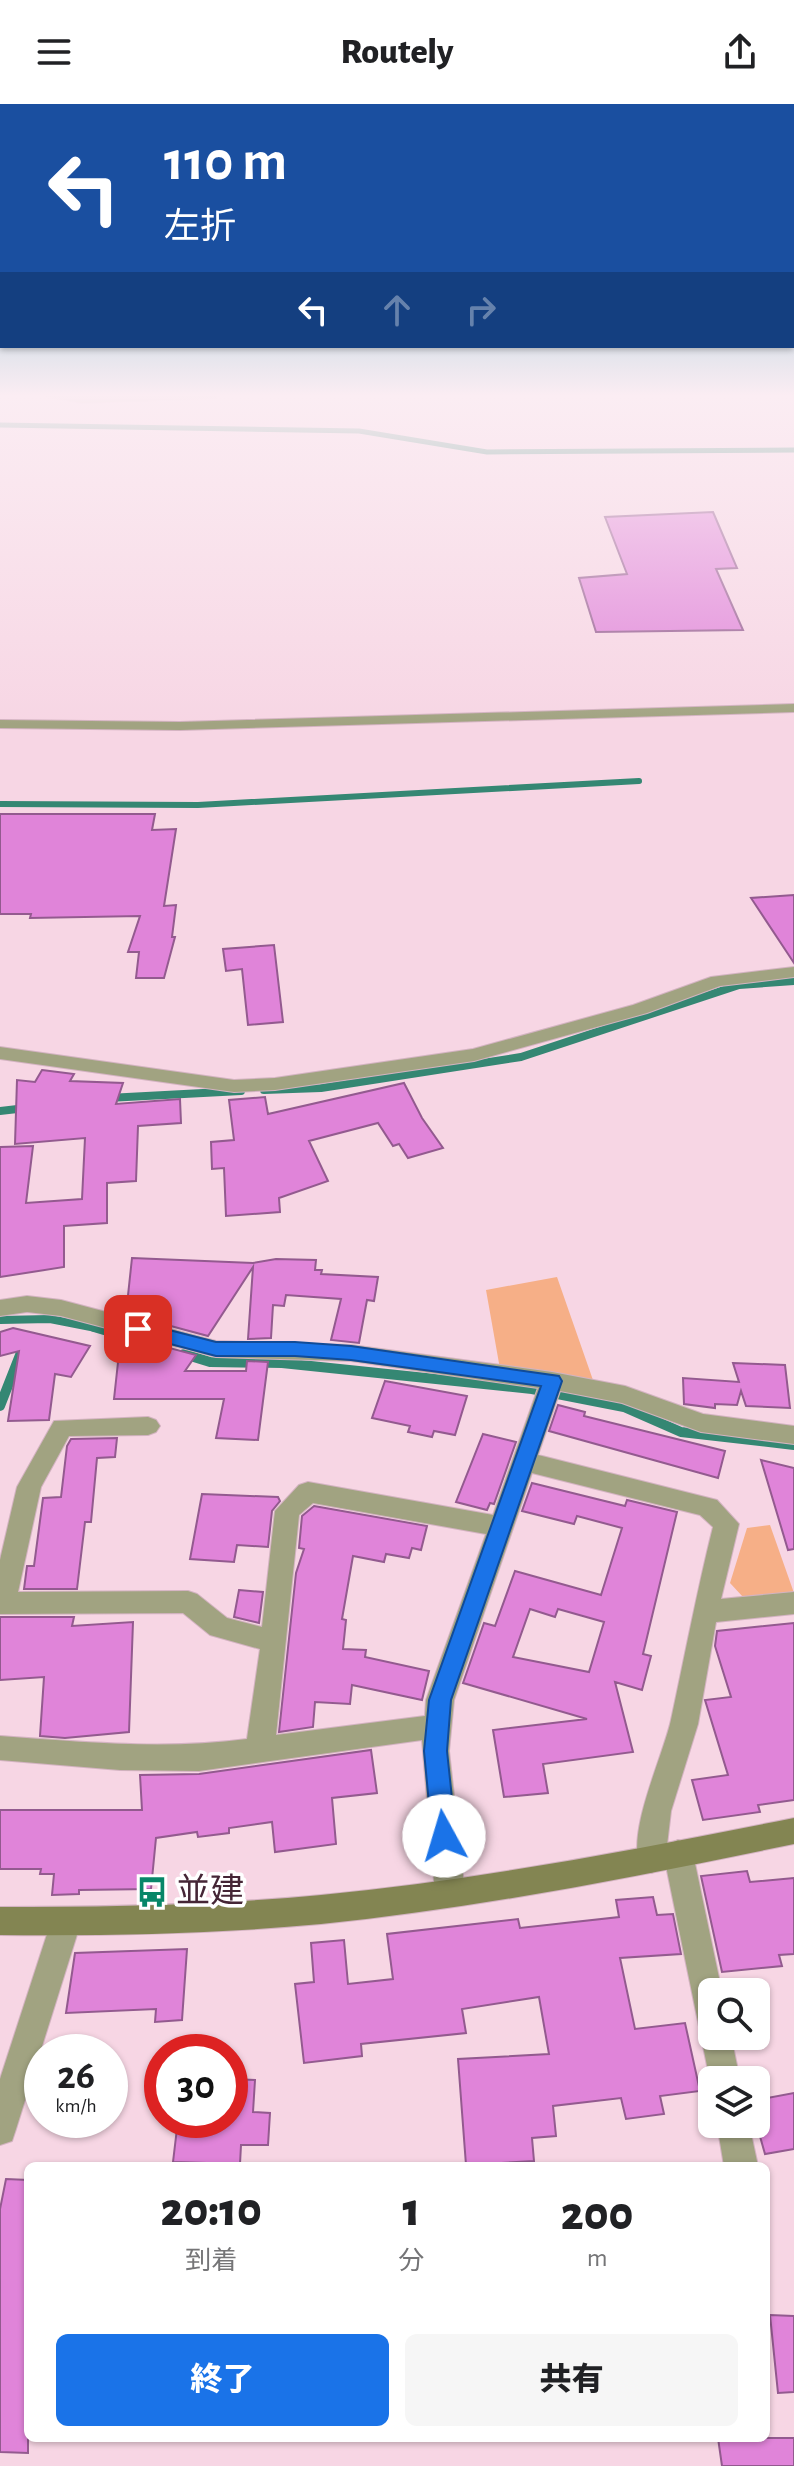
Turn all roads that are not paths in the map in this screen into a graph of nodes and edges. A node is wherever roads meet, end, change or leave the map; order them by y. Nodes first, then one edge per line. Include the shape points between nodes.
1 (794, 708) edge
2 (0, 724) edge
3 (794, 972) edge
4 (0, 1053) edge
5 (0, 1308) edge
6 (548, 1390) junction
7 (148, 1426) dead end
8 (794, 1435) edge
9 (523, 1461) junction
10 (499, 1526) junction
11 (1, 1603) edge
12 (794, 1603) edge
13 (705, 1612) junction
14 (274, 1641) junction
15 (439, 1726) junction
16 (0, 1748) edge
17 (260, 1749) junction
18 (794, 1831) edge
19 (665, 1857) junction
20 (450, 1893) junction
21 (0, 1921) edge
22 (66, 1922) junction
23 (700, 1978) edge
24 (0, 2129) edge
25 (736, 2138) edge
26 (740, 2162) edge

1 - 2 street via 180,726
3 - 4 street via 717,981 640,1009 474,1055 275,1084 234,1086
5 - 6 street via 61,1308 216,1349 351,1353
6 - 8 street via 625,1395 701,1423
6 - 9 street
7 - 11 street via 62,1427 29,1487
9 - 10 street
9 - 13 street via 708,1507 726,1524
10 - 14 street via 308,1492 287,1511
10 - 15 street via 440,1700
11 - 14 street via 188,1602 219,1627
12 - 13 street
13 - 19 street via 684,1724 657,1811
14 - 17 street
15 - 17 street
15 - 20 street via 435,1751
16 - 17 street via 136,1758 199,1758
18 - 19 main road
19 - 20 main road
19 - 23 street
20 - 22 main road via 255,1915
21 - 22 main road
22 - 24 street
25 - 26 street

